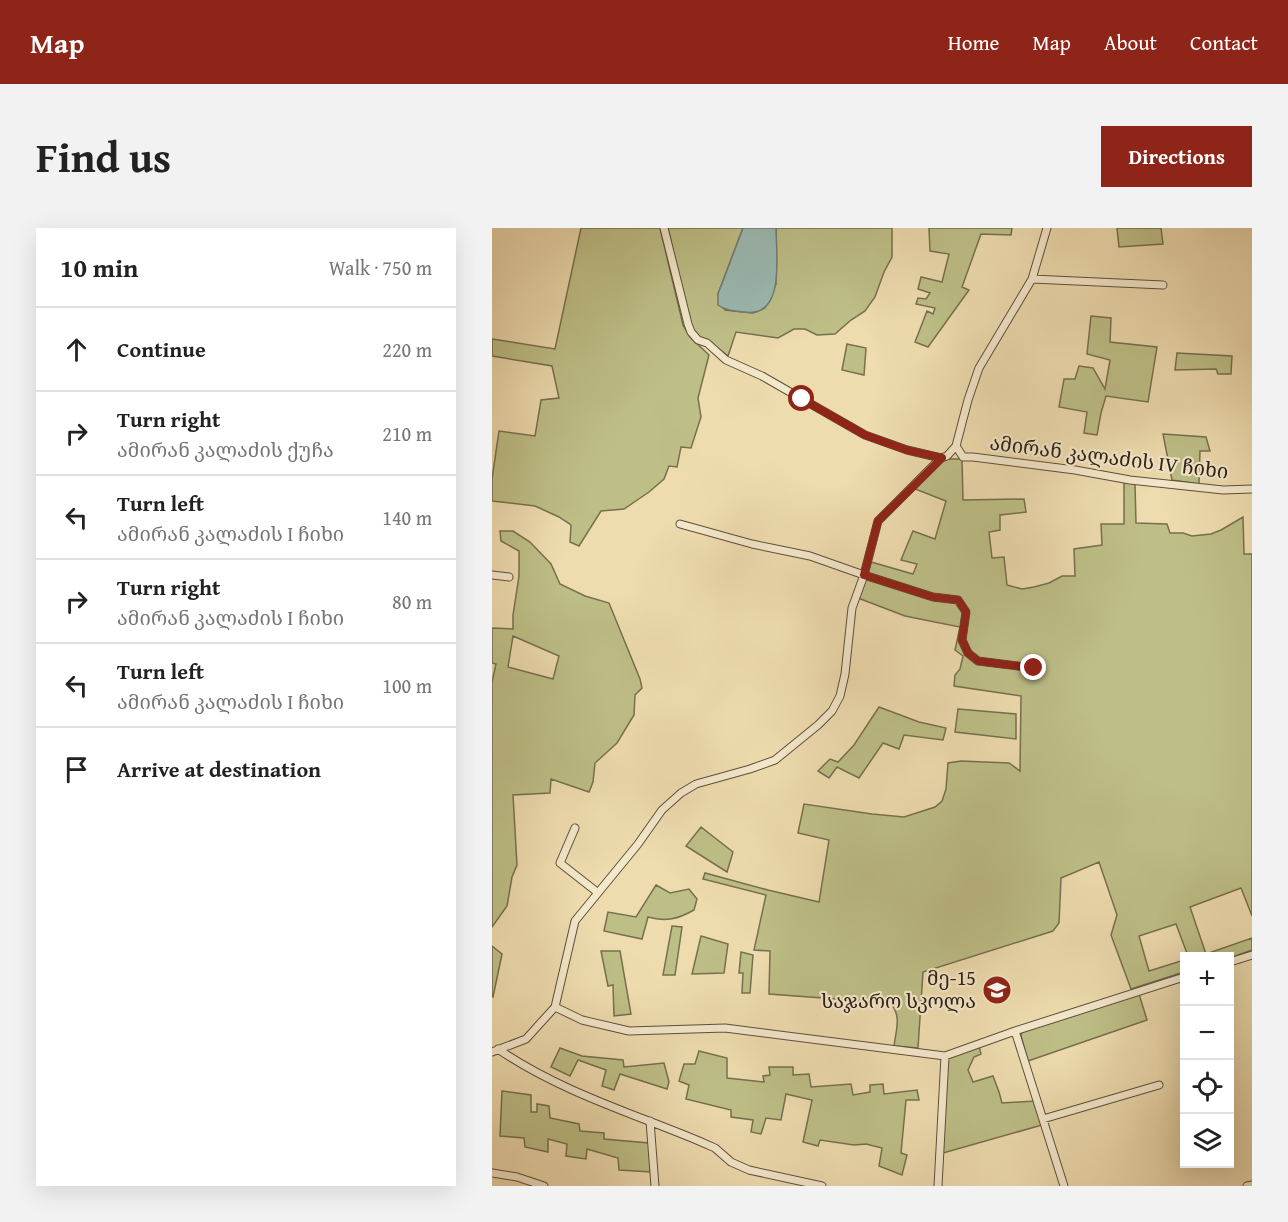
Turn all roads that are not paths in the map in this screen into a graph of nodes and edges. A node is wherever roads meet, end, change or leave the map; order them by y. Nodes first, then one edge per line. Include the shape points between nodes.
1 (664, 228) edge
2 (1047, 228) edge
3 (1032, 279) junction
4 (1163, 285) dead end
5 (956, 446) junction
6 (944, 457) junction
7 (963, 457) junction
8 (1252, 489) edge
9 (681, 524) dead end
10 (492, 575) edge
11 (864, 575) junction
12 (509, 577) dead end
13 (1034, 668) dead end
14 (575, 828) dead end
15 (597, 892) junction
16 (1252, 955) edge
17 (1234, 961) edge
18 (1180, 979) edge
19 (555, 1007) junction
20 (1015, 1031) junction
21 (495, 1051) edge
22 (945, 1056) junction
23 (1159, 1085) dead end
24 (1043, 1119) junction
25 (650, 1121) junction
26 (492, 1173) edge
27 (1252, 1185) edge
28 (544, 1186) edge
29 (656, 1186) edge
30 (822, 1186) edge
31 (938, 1186) edge
32 (1064, 1186) edge
33 (1247, 1186) edge

1 - 6 street, ამირან კალაძის IV ჩიხი via 688,324 699,340 726,360 762,376 865,435 907,450
2 - 3 street
3 - 4 street
3 - 5 street via 979,368
5 - 6 street
5 - 7 street, ამირან კალაძის IV ჩიხი
6 - 7 street, ამირან კალაძის IV ჩიხი
6 - 11 street via 878,521
7 - 8 street, ამირან კალაძის IV ჩიხი via 1130,480 1223,490
9 - 11 street via 810,556
10 - 12 street
11 - 13 street via 933,597 958,600 966,612 962,640 968,653 978,661
11 - 15 street via 852,608 840,696 832,711 775,760 696,784 681,793 662,810
14 - 15 street via 560,863
15 - 19 street via 575,921
16 - 17 street
18 - 20 street
19 - 21 street via 526,1039
19 - 22 street via 582,1020 629,1030 725,1028
20 - 22 street
20 - 24 street
21 - 25 street via 573,1090
22 - 31 street
23 - 24 street
24 - 32 street
25 - 29 street
25 - 30 street via 714,1148 749,1170
26 - 28 street
27 - 33 street

